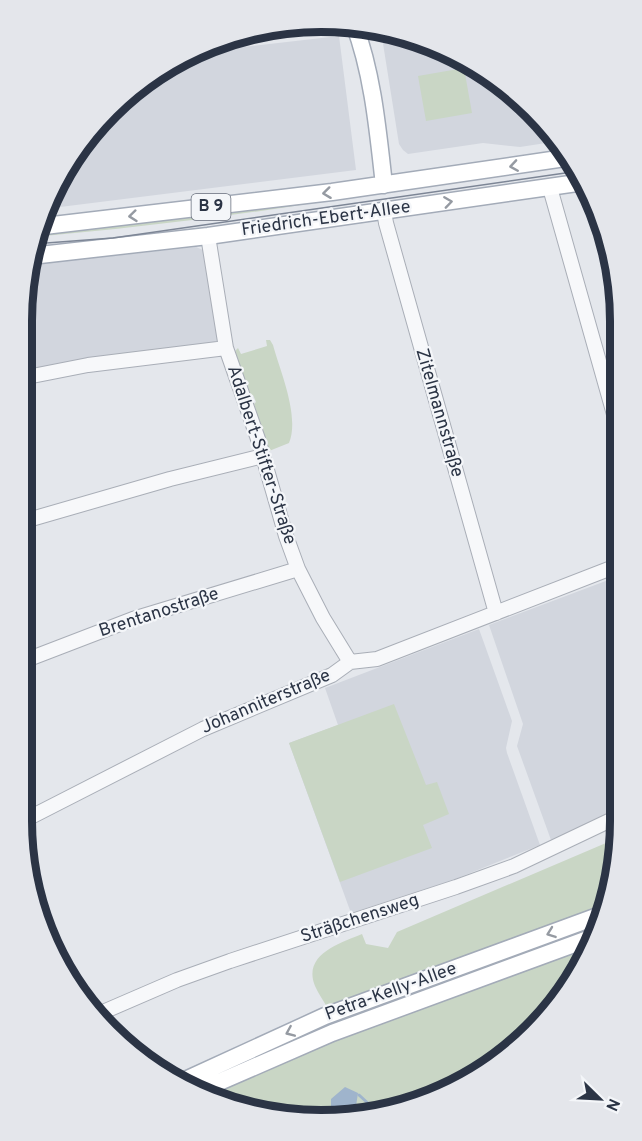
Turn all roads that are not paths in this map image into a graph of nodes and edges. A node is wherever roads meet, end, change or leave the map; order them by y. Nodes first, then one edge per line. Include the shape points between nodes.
1 (357, 34) edge
2 (561, 159) edge
3 (576, 183) edge
4 (384, 185) junction
5 (550, 188) junction
6 (384, 212) junction
7 (48, 226) edge
8 (208, 236) junction
9 (39, 255) edge
10 (226, 348) junction
11 (32, 376) edge
12 (610, 400) edge
13 (263, 456) junction
14 (32, 519) edge
15 (298, 569) junction
16 (610, 569) edge
17 (496, 613) junction
18 (32, 658) edge
19 (350, 662) junction
20 (32, 816) edge
21 (610, 820) edge
22 (593, 918) edge
23 (584, 940) edge
24 (104, 1012) edge
25 (189, 1078) edge
26 (209, 1087) edge

1 - 4 main road
2 -> 4 main road, Friedrich-Ebert-Allee / B 9
3 - 5 main road, Friedrich-Ebert-Allee / B 9
4 -> 7 main road, Friedrich-Ebert-Allee / B 9
6 -> 5 main road, Friedrich-Ebert-Allee / B 9
5 - 12 street
6 - 8 main road, Friedrich-Ebert-Allee / B 9
6 - 17 street, Zitelmannstraße
8 - 9 main road, Friedrich-Ebert-Allee / B 9
8 - 10 street, Adalbert-Stifter-Straße
10 - 11 street
10 - 13 street, Adalbert-Stifter-Straße
13 - 14 street
13 - 15 street, Adalbert-Stifter-Straße
15 - 18 street, Brentanostraße via 133,619
15 - 19 street, Adalbert-Stifter-Straße
16 - 17 street, Johanniterstraße
17 - 19 street, Johanniterstraße via 377,660
19 - 20 street, Johanniterstraße via 332,675 203,729
21 - 24 street, Sträßchensweg via 495,873 230,961
22 -> 25 main road, Petra-Kelly-Allee via 325,1016
23 - 26 main road, Petra-Kelly-Allee via 332,1033

